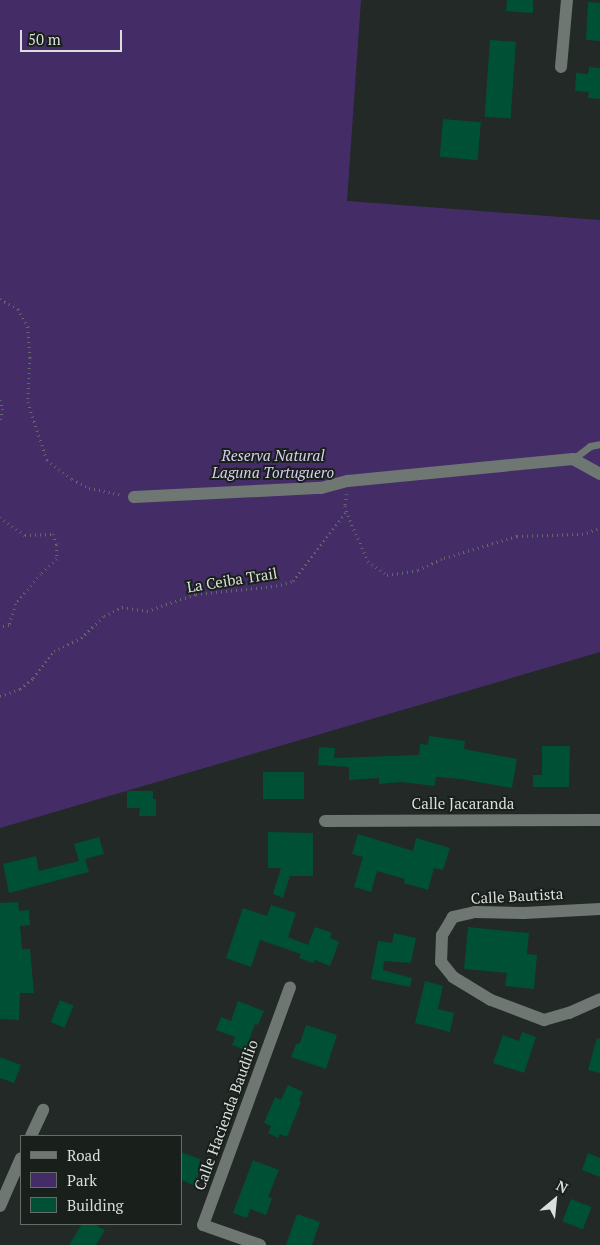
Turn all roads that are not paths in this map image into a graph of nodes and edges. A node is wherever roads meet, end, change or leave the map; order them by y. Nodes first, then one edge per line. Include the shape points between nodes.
1 (566, 0) edge
2 (561, 67) dead end
3 (600, 444) edge
4 (573, 459) junction
5 (600, 474) edge
6 (134, 497) road end
7 (600, 820) edge
8 (325, 821) dead end
9 (600, 909) edge
10 (290, 987) dead end
11 (600, 999) edge
12 (43, 1110) dead end
13 (31, 1135) edge
14 (20, 1160) edge
15 (0, 1206) edge
16 (260, 1245) edge

1 - 2 street
3 - 4 lane via 590,446
4 - 5 street
4 - 6 street via 348,481 322,488
7 - 8 street, Calle Jacaranda
9 - 11 street, Calle Bautista via 475,912 453,917 442,935 441,962 453,977 491,1000 544,1020
10 - 16 street, Calle Hacienda Baudilio via 203,1225
12 - 13 street
14 - 15 street

